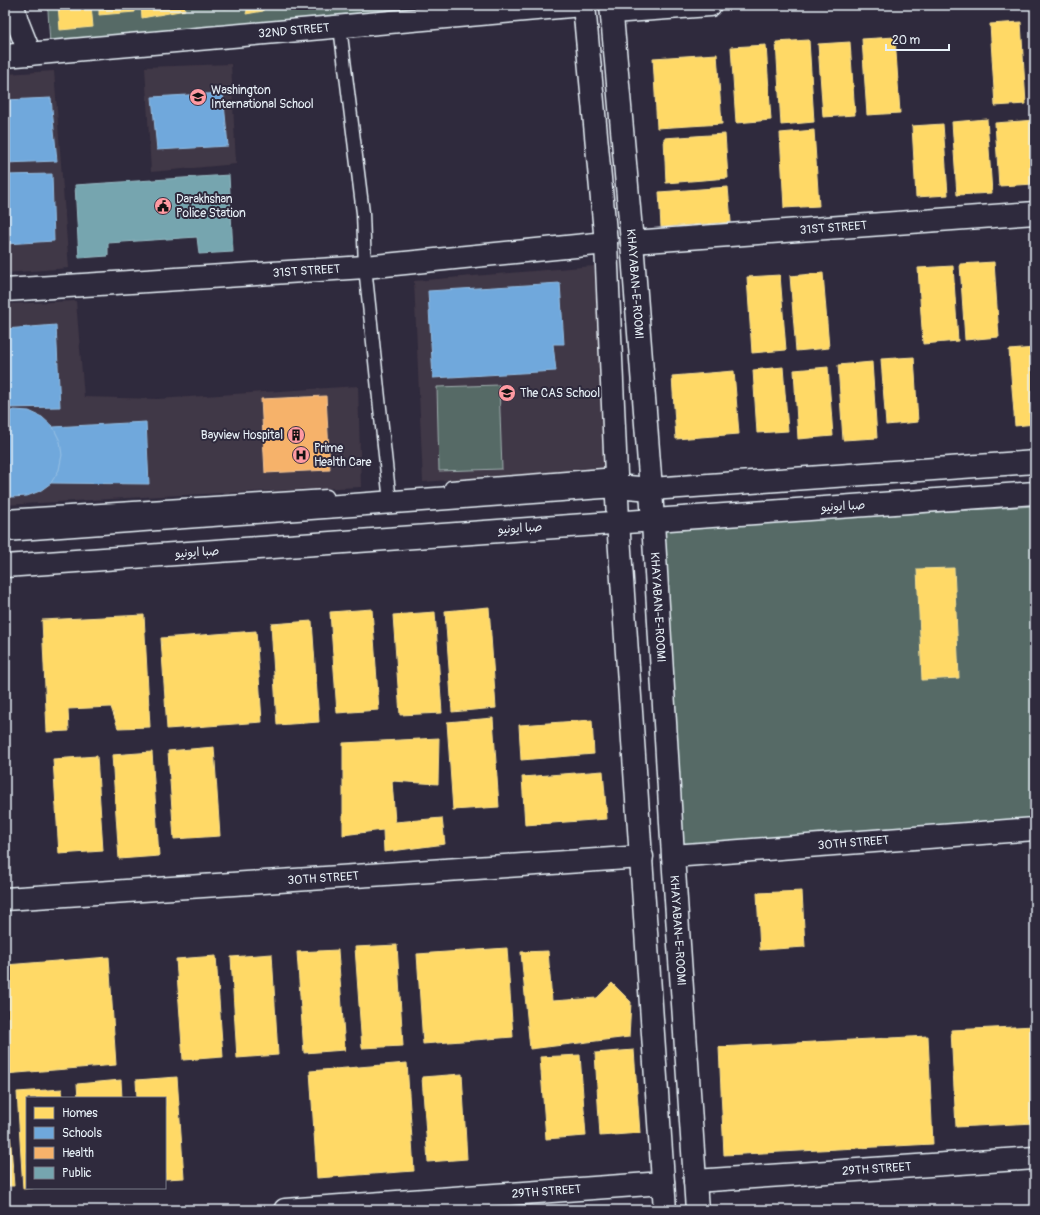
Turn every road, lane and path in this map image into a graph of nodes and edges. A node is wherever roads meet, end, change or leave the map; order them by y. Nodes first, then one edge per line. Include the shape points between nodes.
1 (13, 5) edge
2 (583, 5) edge
3 (710, 5) edge
4 (612, 9) edge
5 (340, 27) junction
6 (30, 54) junction
7 (5, 56) edge
8 (1035, 213) edge
9 (632, 242) junction
10 (606, 243) junction
11 (365, 267) junction
12 (5, 290) edge
13 (1035, 462) edge
14 (616, 480) junction
15 (651, 489) junction
16 (1035, 493) edge
17 (389, 497) junction
18 (5, 516) edge
19 (652, 519) junction
20 (618, 521) junction
21 (5, 530) edge
22 (5, 566) edge
23 (1035, 829) edge
24 (673, 856) junction
25 (642, 857) junction
26 (5, 899) edge
27 (1035, 1158) edge
28 (695, 1181) junction
29 (663, 1183) junction
30 (285, 1210) edge
31 (665, 1210) edge
32 (696, 1210) edge

1 - 6 street
2 - 5 street, 32ND STREET
2 - 10 street
3 - 4 street
4 - 9 street, KHAYABAN-E-ROOMI
5 - 6 street, 32ND STREET
5 - 11 lane via 363,213
6 - 7 street, 32ND STREET
8 - 9 street, 31ST STREET
9 - 15 street, KHAYABAN-E-ROOMI
10 - 11 street, 31ST STREET
10 - 14 street
11 - 12 street, 31ST STREET
11 - 17 lane
13 - 15 street
14 - 15 street
14 - 17 street
14 - 20 street
15 - 19 street, KHAYABAN-E-ROOMI
16 - 19 street, صبا ایونیو
17 - 18 lane
17 - 21 street
19 - 20 street, صبا ایونیو
19 - 24 street, KHAYABAN-E-ROOMI
20 - 22 street, صبا ایونیو
20 - 25 street
23 - 24 street, 30TH STREET
24 - 28 street, KHAYABAN-E-ROOMI
25 - 26 street, 30TH STREET
25 - 29 street
27 - 28 street, 29TH STREET
28 - 32 street, KHAYABAN-E-ROOMI
29 - 30 street, 29TH STREET
29 - 31 street

